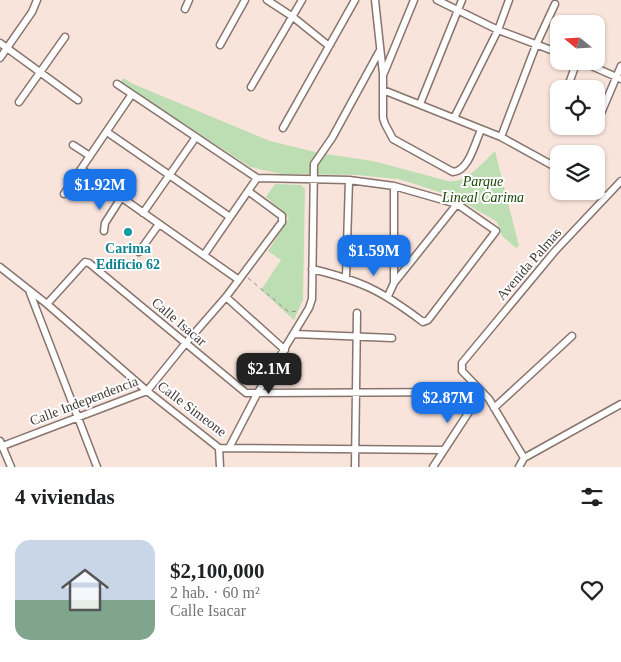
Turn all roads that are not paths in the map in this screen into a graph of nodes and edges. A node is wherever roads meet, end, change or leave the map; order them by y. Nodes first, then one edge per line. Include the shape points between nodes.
1 (37, 0) edge
2 (189, 0) edge
3 (245, 0) edge
4 (267, 0) edge
5 (302, 0) edge
6 (355, 0) edge
7 (375, 0) edge
8 (414, 0) edge
9 (437, 0) edge
10 (462, 0) edge
11 (509, 0) edge
12 (555, 4) dead end
13 (185, 9) dead end
14 (458, 9) junction
15 (293, 17) junction
16 (498, 30) junction
17 (65, 37) dead end
18 (0, 42) edge
19 (220, 45) dead end
20 (536, 45) junction
21 (329, 46) junction
22 (7, 48) junction
23 (550, 50) edge
24 (380, 52) junction
25 (0, 58) edge
26 (621, 66) edge
27 (600, 70) edge
28 (40, 72) junction
29 (383, 74) junction
30 (619, 78) edge
31 (117, 84) dead end
32 (251, 87) dead end
33 (383, 90) junction
34 (132, 94) junction
35 (78, 100) dead end
36 (19, 102) dead end
37 (420, 104) junction
38 (605, 107) edge
39 (454, 118) junction
40 (283, 128) dead end
41 (480, 130) junction
42 (107, 132) junction
43 (196, 137) junction
44 (501, 137) junction
45 (73, 145) dead end
46 (90, 156) junction
47 (550, 165) edge
48 (81, 169) junction
49 (169, 175) junction
50 (257, 178) junction
51 (313, 180) junction
52 (349, 180) junction
53 (621, 181) edge
54 (394, 186) junction
55 (248, 191) junction
56 (64, 194) dead end
57 (606, 197) joint
58 (122, 198) junction
59 (457, 204) junction
60 (143, 213) junction
61 (230, 217) junction
62 (159, 224) junction
63 (104, 231) dead end
64 (139, 252) dead end
65 (204, 255) junction
66 (0, 267) edge
67 (312, 269) junction
68 (346, 277) junction
69 (239, 280) junction
70 (394, 283) junction
71 (30, 292) junction
72 (388, 296) junction
73 (226, 297) junction
74 (47, 304) junction
75 (357, 313) dead end
76 (295, 334) junction
77 (572, 336) dead end
78 (356, 337) junction
79 (392, 338) dead end
80 (185, 344) junction
81 (285, 350) junction
82 (147, 391) junction
83 (354, 391) junction
84 (482, 392) junction
85 (257, 394) junction
86 (621, 404) edge
87 (494, 408) junction
88 (79, 418) junction
89 (1, 444) edge
90 (219, 448) junction
91 (229, 448) junction
92 (356, 449) junction
93 (444, 450) junction
94 (524, 458) junction
95 (11, 467) edge
96 (97, 467) edge
97 (220, 467) edge
98 (355, 467) edge
99 (433, 467) edge
100 (519, 467) edge

1 - 22 street
2 - 13 street
3 - 19 street
4 - 15 street
5 - 15 street
6 - 21 street
7 - 24 street
8 - 29 street
9 - 14 street
10 - 14 street
11 - 16 street
12 - 20 street
14 - 16 street
14 - 37 street
15 - 21 street
15 - 32 street
16 - 20 street
16 - 39 street
17 - 28 street
18 - 22 street
20 - 23 street
20 - 44 street
21 - 40 street
22 - 25 street
22 - 28 street
24 - 29 street
24 - 51 street via 314,164
26 - 30 street
27 - 30 street
28 - 35 street
28 - 36 street
29 - 33 street
30 - 38 street
31 - 34 street
33 - 37 street
33 - 41 street via 383,118 393,139 453,172 462,170
34 - 42 street
34 - 43 street
37 - 39 street
39 - 41 street
41 - 44 street
42 - 46 street
42 - 49 street
43 - 49 street
43 - 50 street
44 - 47 street
45 - 46 street
46 - 48 street
48 - 56 street
48 - 58 street
49 - 60 street
49 - 61 street
50 - 51 street
50 - 55 street
51 - 52 street
51 - 67 street
52 - 54 street
52 - 68 street
53 - 57 street, Avenida Palmas
54 - 59 street
54 - 70 street
55 - 61 street
55 - 69 street, Calle Independencia via 283,219
57 - 84 street, Avenida Palmas via 555,251 461,367
58 - 60 street
58 - 63 street via 107,219
59 - 70 street
59 - 72 street via 496,231 428,320 423,322
60 - 62 street
61 - 65 street
62 - 64 street
62 - 65 street
65 - 69 street
66 - 71 street, Calle Simeone
67 - 68 street
67 - 76 street via 312,299
68 - 72 street
69 - 73 street, Calle Independencia
70 - 72 street
71 - 74 street, Calle Simeone
71 - 88 street
73 - 80 street, Calle Independencia
73 - 81 street
74 - 80 street, Calle Isacar via 80,264 89,263
74 - 82 street, Calle Simeone
75 - 78 street
76 - 78 street
76 - 81 street
77 - 87 street
78 - 79 street
78 - 83 street
80 - 82 street, Calle Independencia
80 - 85 street, Calle Isacar via 246,393
81 - 85 street
82 - 88 street, Calle Independencia
82 - 90 street, Calle Simeone
83 - 84 street, Calle Isacar
83 - 85 street, Calle Isacar
83 - 92 street
84 - 87 street
84 - 93 street
85 - 91 street
86 - 94 street
87 - 94 street
88 - 89 street, Calle Independencia
88 - 96 street
89 - 95 street
90 - 91 street, Calle Simeone
90 - 97 street
91 - 92 street, Calle Simeone
92 - 93 street, Calle Simeone
92 - 98 street
93 - 99 street
94 - 100 street

